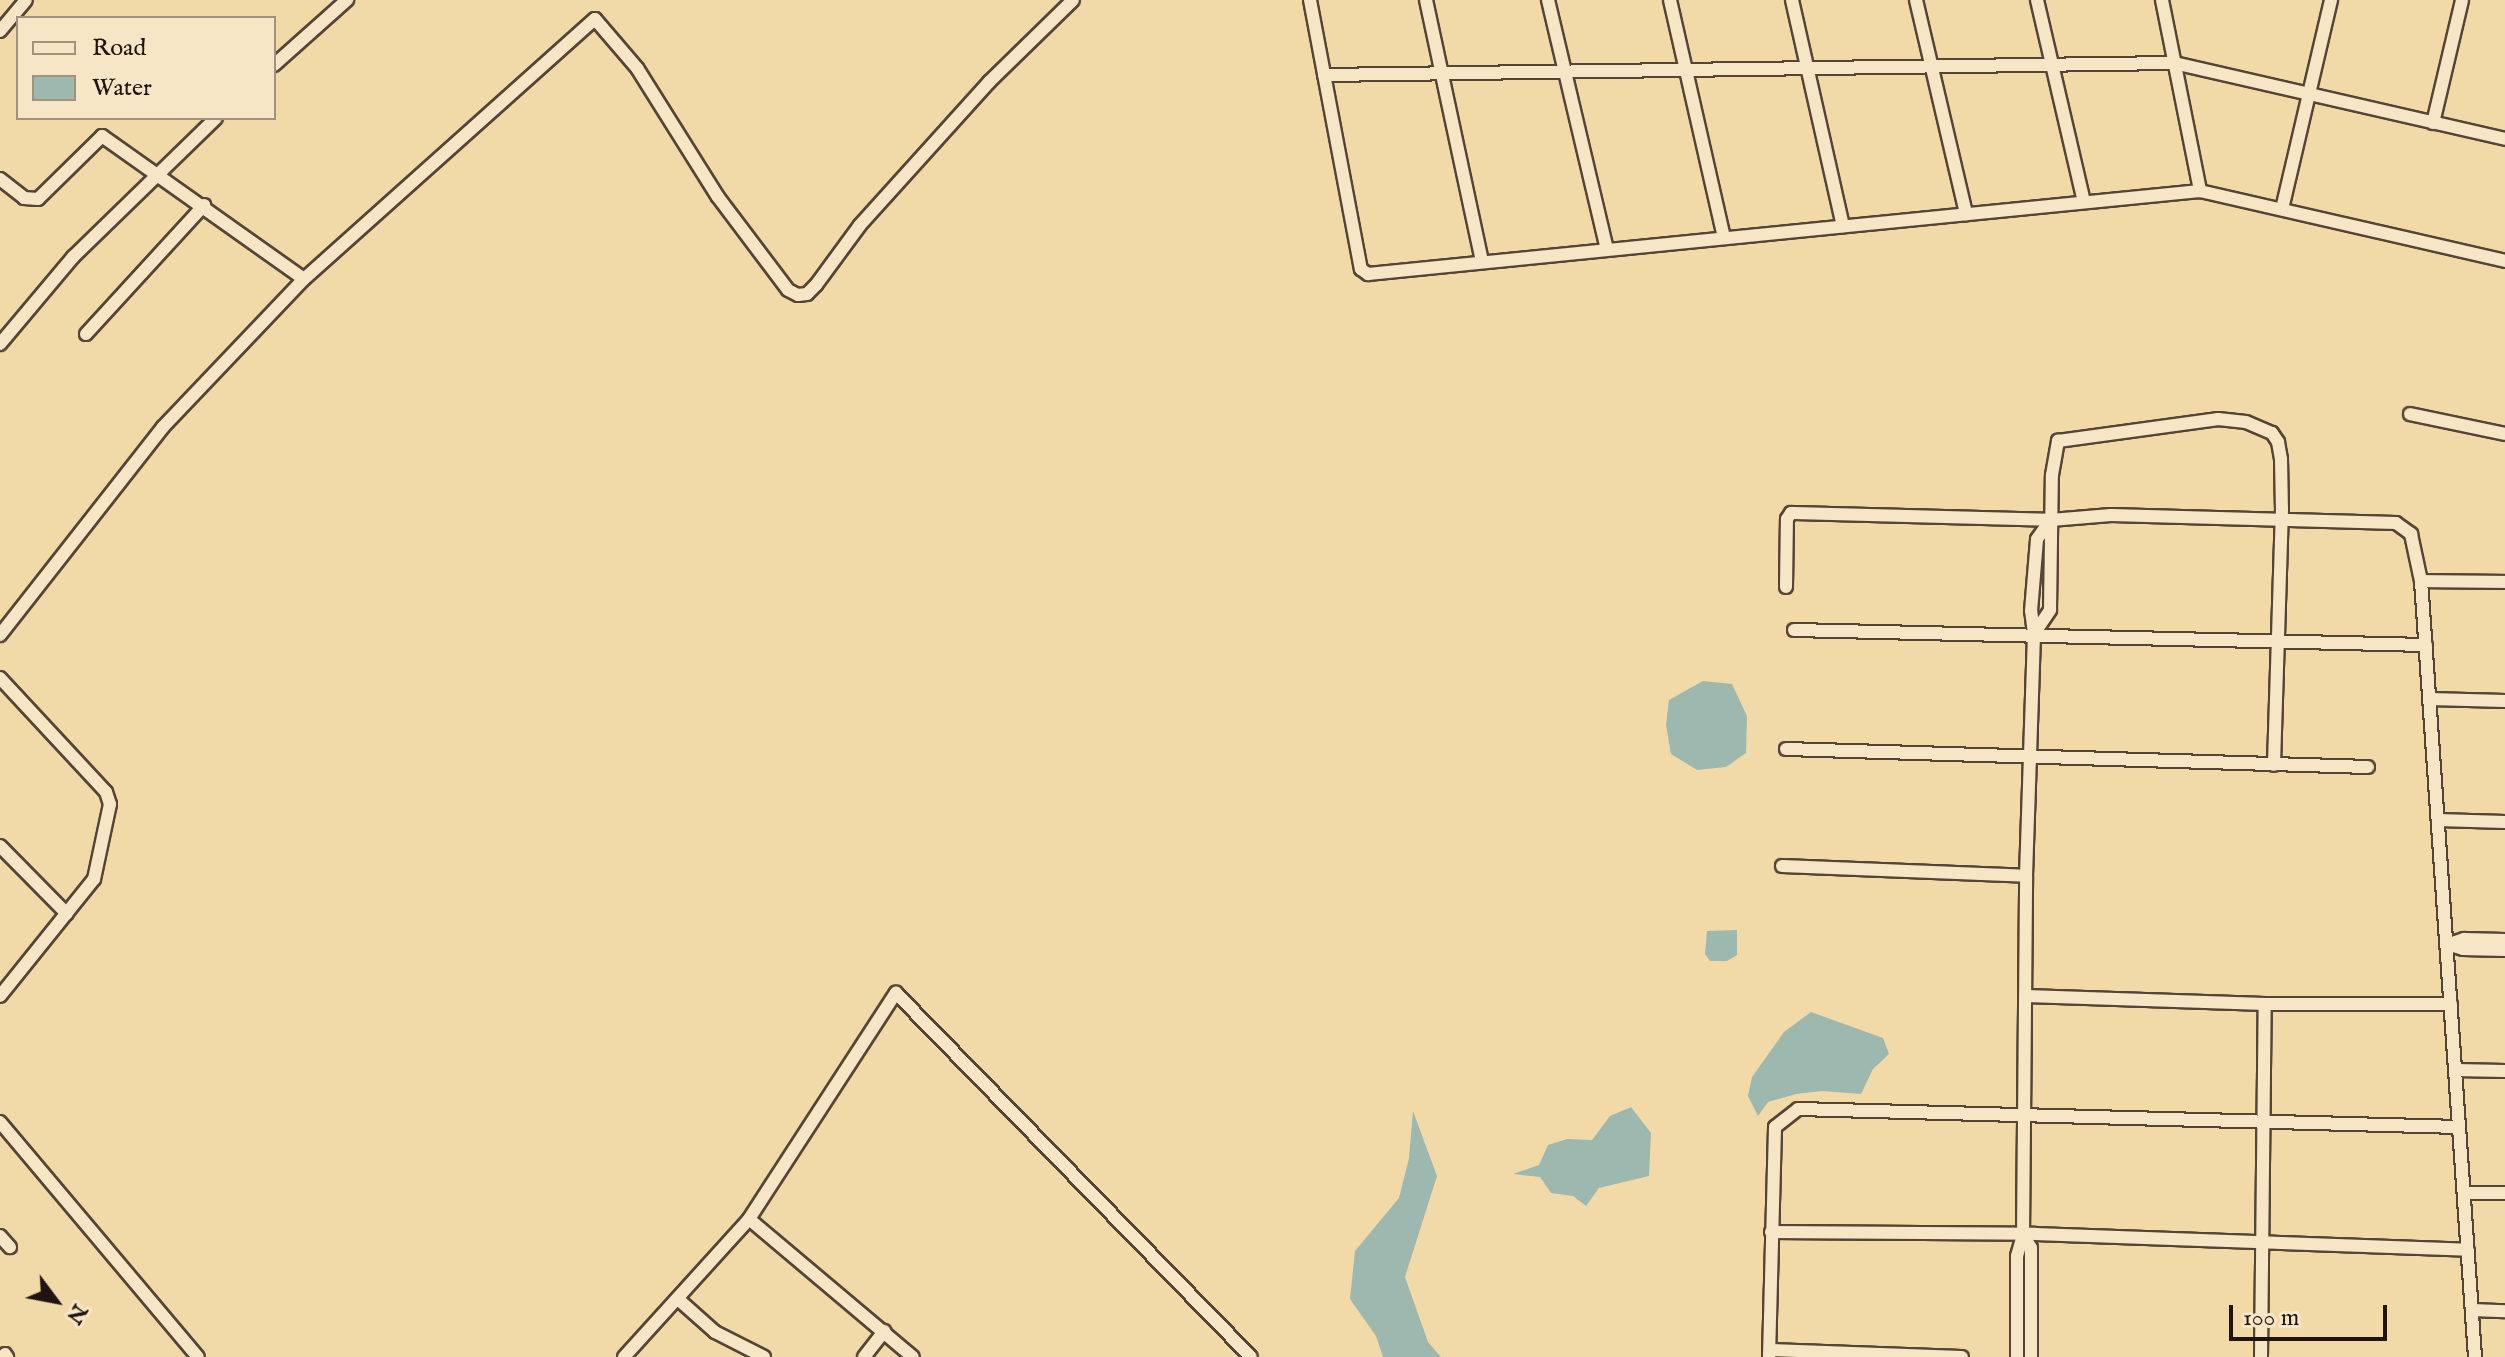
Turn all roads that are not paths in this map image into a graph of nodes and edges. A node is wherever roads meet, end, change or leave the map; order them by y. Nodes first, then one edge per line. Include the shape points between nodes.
1 (26, 0) edge
2 (347, 0) edge
3 (1073, 0) edge
4 (1310, 0) edge
5 (1426, 0) edge
6 (1548, 0) edge
7 (1670, 0) edge
8 (1792, 0) edge
9 (1916, 0) edge
10 (2037, 0) edge
11 (2162, 0) edge
12 (2331, 0) edge
13 (2462, 0) edge
14 (0, 31) edge
15 (276, 63) edge
16 (2052, 63) junction
17 (2174, 63) junction
18 (1931, 65) junction
19 (1806, 67) junction
20 (1686, 70) junction
21 (1565, 72) junction
22 (1442, 73) junction
23 (1324, 75) junction
24 (2309, 95) junction
25 (214, 120) edge
26 (2433, 123) junction
27 (2505, 139) edge
28 (157, 172) junction
29 (0, 179) edge
30 (2200, 191) junction
31 (2084, 202) junction
32 (204, 205) junction
33 (2282, 209) junction
34 (1966, 214) junction
35 (1843, 226) junction
36 (1724, 238) junction
37 (1607, 249) junction
38 (1482, 261) junction
39 (2505, 261) edge
40 (304, 279) junction
41 (86, 334) dead end
42 (0, 344) edge
43 (2410, 414) dead end
44 (2505, 434) edge
45 (2051, 520) junction
46 (2282, 521) junction
47 (2421, 581) junction
48 (2505, 582) edge
49 (1786, 587) dead end
50 (1794, 630) dead end
51 (2034, 634) junction
52 (0, 635) edge
53 (2277, 641) junction
54 (2426, 645) junction
55 (0, 678) edge
56 (2430, 699) junction
57 (2505, 701) edge
58 (1786, 749) dead end
59 (2031, 756) junction
60 (2274, 765) junction
61 (2368, 767) dead end
62 (2438, 820) junction
63 (2505, 822) edge
64 (0, 846) edge
65 (1782, 866) dead end
66 (2026, 876) junction
67 (67, 914) junction
68 (2505, 940) edge
69 (2448, 944) junction
70 (2505, 950) edge
71 (0, 996) edge
72 (2026, 996) junction
73 (2265, 1004) junction
74 (2451, 1004) junction
75 (2455, 1070) junction
76 (2505, 1071) edge
77 (2023, 1115) junction
78 (0, 1122) edge
79 (2264, 1122) junction
80 (2459, 1127) junction
81 (2464, 1193) junction
82 (2505, 1193) edge
83 (749, 1219) junction
84 (1771, 1232) junction
85 (2023, 1235) junction
86 (0, 1236) edge
87 (2263, 1242) junction
88 (10, 1247) dead end
89 (2468, 1250) junction
90 (679, 1300) junction
91 (2472, 1310) junction
92 (2505, 1311) edge
93 (884, 1331) junction
94 (1770, 1353) edge
95 (198, 1357) edge
96 (624, 1357) edge
97 (764, 1357) edge
98 (864, 1357) edge
99 (913, 1357) edge
100 (1251, 1357) edge
101 (1962, 1357) edge
102 (2017, 1357) edge
103 (2031, 1357) edge
104 (2261, 1357) edge
105 (2475, 1357) edge

1 - 14 street
2 - 15 street
3 - 40 street via 989,82 860,225 807,294 788,290 718,197 637,68 595,19
4 - 23 street
5 - 22 street
6 - 21 street
7 - 20 street
8 - 19 street
9 - 18 street
10 - 16 street
11 - 17 street
12 - 24 street
13 - 26 street
16 - 17 street
16 - 18 street
16 - 31 street
17 - 24 street
17 - 30 street
18 - 19 street
18 - 34 street
19 - 20 street
19 - 35 street
20 - 21 street
20 - 36 street
21 - 22 street
21 - 37 street
22 - 23 street
22 - 38 street
23 - 38 street via 1361,269 1371,274
24 - 26 street
24 - 33 street
25 - 28 street
26 - 27 street
28 - 29 street via 102,136 38,199 24,198
28 - 32 street
28 - 42 street via 73,257
30 - 31 street
30 - 33 street
31 - 34 street
32 - 40 street
32 - 41 street
33 - 39 street
34 - 35 street
35 - 36 street
36 - 37 street
37 - 38 street
40 - 52 street via 163,427
43 - 44 street
45 - 46 street via 2111,515
45 - 46 street via 2058,441 2218,419 2262,428 2278,442
45 - 49 street via 1791,513
45 - 51 street via 2050,610
45 - 51 street via 2037,539
46 - 47 street via 2396,523 2411,534
46 - 53 street
47 - 48 street
47 - 54 street
50 - 51 street
51 - 53 street
51 - 59 street
53 - 54 street
53 - 60 street
54 - 56 street
55 - 67 street via 96,781 110,804 94,879
56 - 57 street
56 - 62 street
58 - 59 street
59 - 60 street
59 - 66 street
60 - 61 street
62 - 63 street
62 - 69 street
64 - 67 street
65 - 66 street
66 - 72 street
67 - 71 street
68 - 69 street
69 - 70 street
69 - 74 street
72 - 73 street
72 - 77 street
73 - 74 street
73 - 79 street
74 - 75 street
75 - 76 street
75 - 80 street
77 - 79 street
77 - 84 street via 1798,1109 1775,1127
77 - 85 street
78 - 95 street
79 - 80 street
79 - 87 street
80 - 81 street
81 - 82 street
81 - 89 street
83 - 90 street
83 - 93 street
83 - 100 street via 896,993
84 - 85 street
84 - 94 street
85 - 87 street
85 - 102 street via 2017,1256
85 - 103 street via 2031,1248
86 - 88 street
87 - 89 street
87 - 104 street
89 - 91 street
90 - 96 street
90 - 97 street via 715,1332
91 - 92 street
91 - 105 street
93 - 98 street
93 - 99 street
94 - 101 street

